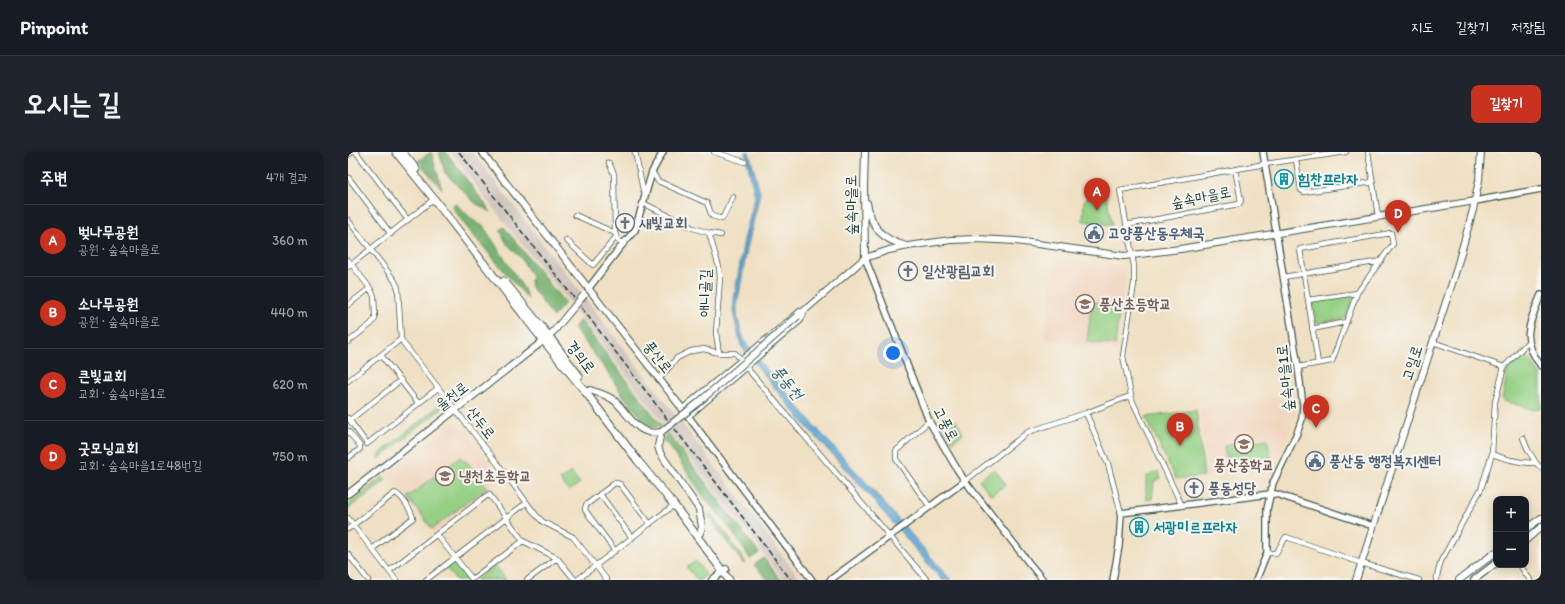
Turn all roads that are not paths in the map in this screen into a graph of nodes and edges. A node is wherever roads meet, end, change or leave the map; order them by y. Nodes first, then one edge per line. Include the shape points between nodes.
1 (352, 152) edge
2 (356, 152) edge
3 (396, 152) edge
4 (402, 152) edge
5 (482, 152) edge
6 (635, 152) edge
7 (662, 152) edge
8 (714, 152) edge
9 (865, 152) edge
10 (1262, 152) edge
11 (1346, 152) edge
12 (1368, 152) edge
13 (1481, 152) edge
14 (348, 155) edge
15 (1296, 160) junction
16 (745, 162) dead end
17 (609, 163) dead end
18 (1265, 164) junction
19 (1235, 169) junction
20 (652, 172) junction
21 (348, 177) edge
22 (1373, 182) junction
23 (864, 187) junction
24 (1541, 189) edge
25 (646, 195) junction
26 (732, 197) dead end
27 (434, 199) junction
28 (1475, 201) junction
29 (643, 203) junction
30 (575, 215) dead end
31 (1378, 216) junction
32 (348, 220) edge
33 (408, 220) junction
34 (1126, 224) junction
35 (709, 233) junction
36 (1276, 233) junction
37 (391, 234) junction
38 (615, 235) junction
39 (720, 235) dead end
40 (566, 240) dead end
41 (624, 244) junction
42 (908, 246) junction
43 (371, 249) junction
44 (1133, 256) junction
45 (865, 258) junction
46 (1381, 261) junction
47 (349, 264) edge
48 (1304, 274) junction
49 (1283, 277) junction
50 (370, 288) junction
51 (588, 289) junction
52 (1357, 293) junction
53 (1541, 295) edge
54 (1308, 300) junction
55 (348, 305) edge
56 (805, 310) junction
57 (1346, 322) junction
58 (1312, 329) junction
59 (546, 338) junction
60 (401, 339) junction
61 (348, 342) edge
62 (1433, 342) junction
63 (1528, 342) junction
64 (719, 353) junction
65 (381, 355) junction
66 (743, 359) junction
67 (1318, 363) junction
68 (748, 365) junction
69 (1541, 366) edge
70 (1298, 367) junction
71 (1504, 367) junction
72 (659, 379) junction
73 (401, 380) junction
74 (348, 381) edge
75 (438, 388) junction
76 (590, 390) junction
77 (1130, 396) junction
78 (418, 403) junction
79 (683, 409) junction
80 (455, 410) junction
81 (1086, 413) junction
82 (688, 416) junction
83 (349, 419) edge
84 (929, 421) junction
85 (348, 431) edge
86 (661, 432) junction
87 (1523, 438) dead end
88 (1492, 454) junction
89 (348, 458) edge
90 (1536, 463) junction
91 (1541, 468) edge
92 (965, 481) junction
93 (348, 494) edge
94 (600, 494) junction
95 (1270, 494) junction
96 (526, 503) junction
97 (674, 505) junction
98 (1182, 506) junction
99 (930, 507) junction
100 (1121, 513) junction
101 (507, 517) junction
102 (348, 518) edge
103 (1541, 518) edge
104 (650, 524) junction
105 (353, 525) junction
106 (1373, 526) junction
107 (1529, 527) edge
108 (1541, 527) edge
109 (348, 529) edge
110 (700, 533) junction
111 (437, 534) junction
112 (892, 535) junction
113 (1529, 537) edge
114 (632, 538) junction
115 (523, 540) junction
116 (372, 550) junction
117 (615, 551) junction
118 (1267, 553) junction
119 (348, 554) edge
120 (1493, 554) edge
121 (455, 557) junction
122 (557, 558) junction
123 (1361, 563) junction
124 (596, 565) junction
125 (1493, 565) edge
126 (1522, 568) edge
127 (724, 570) junction
128 (389, 571) junction
129 (368, 580) edge
130 (396, 580) edge
131 (426, 580) edge
132 (527, 580) edge
133 (576, 580) edge
134 (607, 580) edge
135 (712, 580) edge
136 (729, 580) edge
137 (735, 580) edge
138 (812, 580) edge
139 (830, 580) edge
140 (927, 580) edge
141 (1044, 580) edge
142 (1113, 580) edge
143 (1256, 580) edge
144 (1356, 580) edge
145 (1419, 580) edge
146 (1436, 580) edge
147 (1459, 580) edge
148 (1474, 580) edge
149 (1530, 580) edge

1 - 14 street
2 - 33 street
3 - 27 main road, 경의로
4 - 59 main road, 경의로
5 - 51 main road, 풍산로
6 - 25 street via 642,190
7 - 20 street
8 - 16 street
9 - 23 main road, 숲속마을로
10 - 18 street, 숲속마을1로
11 - 15 street
12 - 22 street
13 - 28 main road, 고일로
15 - 18 street
15 - 22 street via 1301,190 1304,192
17 - 38 street via 614,174
18 - 19 street
18 - 36 street, 숲속마을1로
19 - 34 street, 숲속마을로 via 1241,201 1239,204
19 - 34 street, 숲속마을로 via 1120,190
20 - 25 street
20 - 26 street via 658,181 707,203 712,216 722,219
21 - 37 street
22 - 31 street
23 - 42 main road via 870,217 878,232 891,242
23 - 45 main road, 숲속마을로
24 - 28 street
25 - 29 street
27 - 33 street
27 - 59 main road, 경의로
28 - 31 main road
28 - 62 main road, 고일로
29 - 35 street via 693,228
29 - 41 street via 637,227
30 - 38 street
31 - 36 main road
32 - 43 street
33 - 37 street
34 - 44 street, 숲속마을로
35 - 39 street
35 - 64 street, 애니골길 via 720,278 716,333
36 - 44 main road
36 - 49 street, 숲속마을1로
37 - 43 street
38 - 40 street via 593,266
38 - 41 street
41 - 51 street
42 - 44 main road via 978,239 1016,241
42 - 45 main road
43 - 47 street
43 - 60 street via 398,288
44 - 77 street, 숲속마을로 via 1134,284 1123,356
45 - 56 main road
45 - 84 street, 고풍로
46 - 48 street
46 - 48 street via 1393,244 1390,233 1300,249
46 - 52 street
47 - 50 street
48 - 49 street
48 - 54 street
49 - 70 street, 숲속마을1로
50 - 55 street
50 - 61 street via 374,296 375,319
51 - 59 main road, 율천로, bridge
51 - 72 main road, 풍산로
52 - 54 street
52 - 57 street
53 - 63 street via 1528,334
54 - 58 street
56 - 66 main road via 797,313
56 - 68 main road via 800,320
56 - 86 main road, bridge
57 - 58 street
57 - 67 street via 1332,361
58 - 67 street
59 - 76 main road, 경의로
59 - 80 main road, 율천로
59 - 97 main road, 경의로 via 638,462
60 - 65 street
60 - 75 street, 산두로
62 - 71 street
62 - 106 main road, 고일로
63 - 69 street via 1530,350
63 - 71 street
64 - 66 street via 735,353
64 - 72 street via 704,349 691,351 677,358
65 - 73 street
65 - 74 street
66 - 79 main road
67 - 70 street
68 - 82 main road
68 - 112 street
70 - 95 street, 숲속마을1로 via 1303,405 1302,419
71 - 88 street via 1495,402
72 - 79 main road, 풍산로
73 - 78 street
73 - 83 street
75 - 78 street
75 - 80 street, 산두로
76 - 86 main road via 608,396 616,402 641,430 648,433
76 - 110 main road, 경의로
77 - 81 street
77 - 98 street, 숲속마을로
78 - 83 street via 366,444
79 - 82 main road, 풍산로
80 - 93 main road, 율천로
80 - 96 street, 산두로
81 - 92 street via 1028,432
81 - 100 street via 1110,469
82 - 138 street, 풍산로
84 - 92 street, 고풍로
84 - 99 street via 896,451 896,459
85 - 89 street via 360,446 360,449
86 - 110 main road via 658,446 660,453 699,509 702,527
87 - 90 street
88 - 90 street via 1523,463
88 - 146 street via 1481,489 1441,561
90 - 91 street
92 - 99 street
92 - 141 street, 고풍로
94 - 104 street via 615,483 620,484
94 - 114 street
94 - 117 street via 586,505 585,510
95 - 98 street
95 - 106 street
95 - 118 street, 숲속마을1로 via 1267,509
96 - 101 street
96 - 124 street, 산두로 via 543,522 573,537
97 - 104 street
97 - 127 main road, 경의로
98 - 100 street
99 - 112 street
100 - 142 street
101 - 111 street via 488,494
101 - 115 street
101 - 121 street
102 - 105 street
103 - 107 main road
104 - 114 street
105 - 109 street
105 - 116 street
105 - 116 street via 394,493 398,494 412,512 413,518
106 - 123 main road, 고일로
108 - 113 main road
110 - 127 main road, 경의로
111 - 121 street
111 - 128 street
112 - 139 street
112 - 140 street
114 - 117 street
115 - 121 street via 472,580
115 - 122 street
116 - 128 street
117 - 124 street
118 - 123 street via 1276,553 1286,537
118 - 143 street, 숲속마을1로
119 - 129 street
120 - 147 main road
121 - 131 street
122 - 132 street
122 - 133 street
123 - 144 main road, 고일로
123 - 145 street
124 - 133 street
124 - 134 street, 산두로
125 - 148 main road
126 - 149 street
127 - 135 main road
127 - 136 main road, 경의로
127 - 137 main road, 경의로
128 - 130 street

